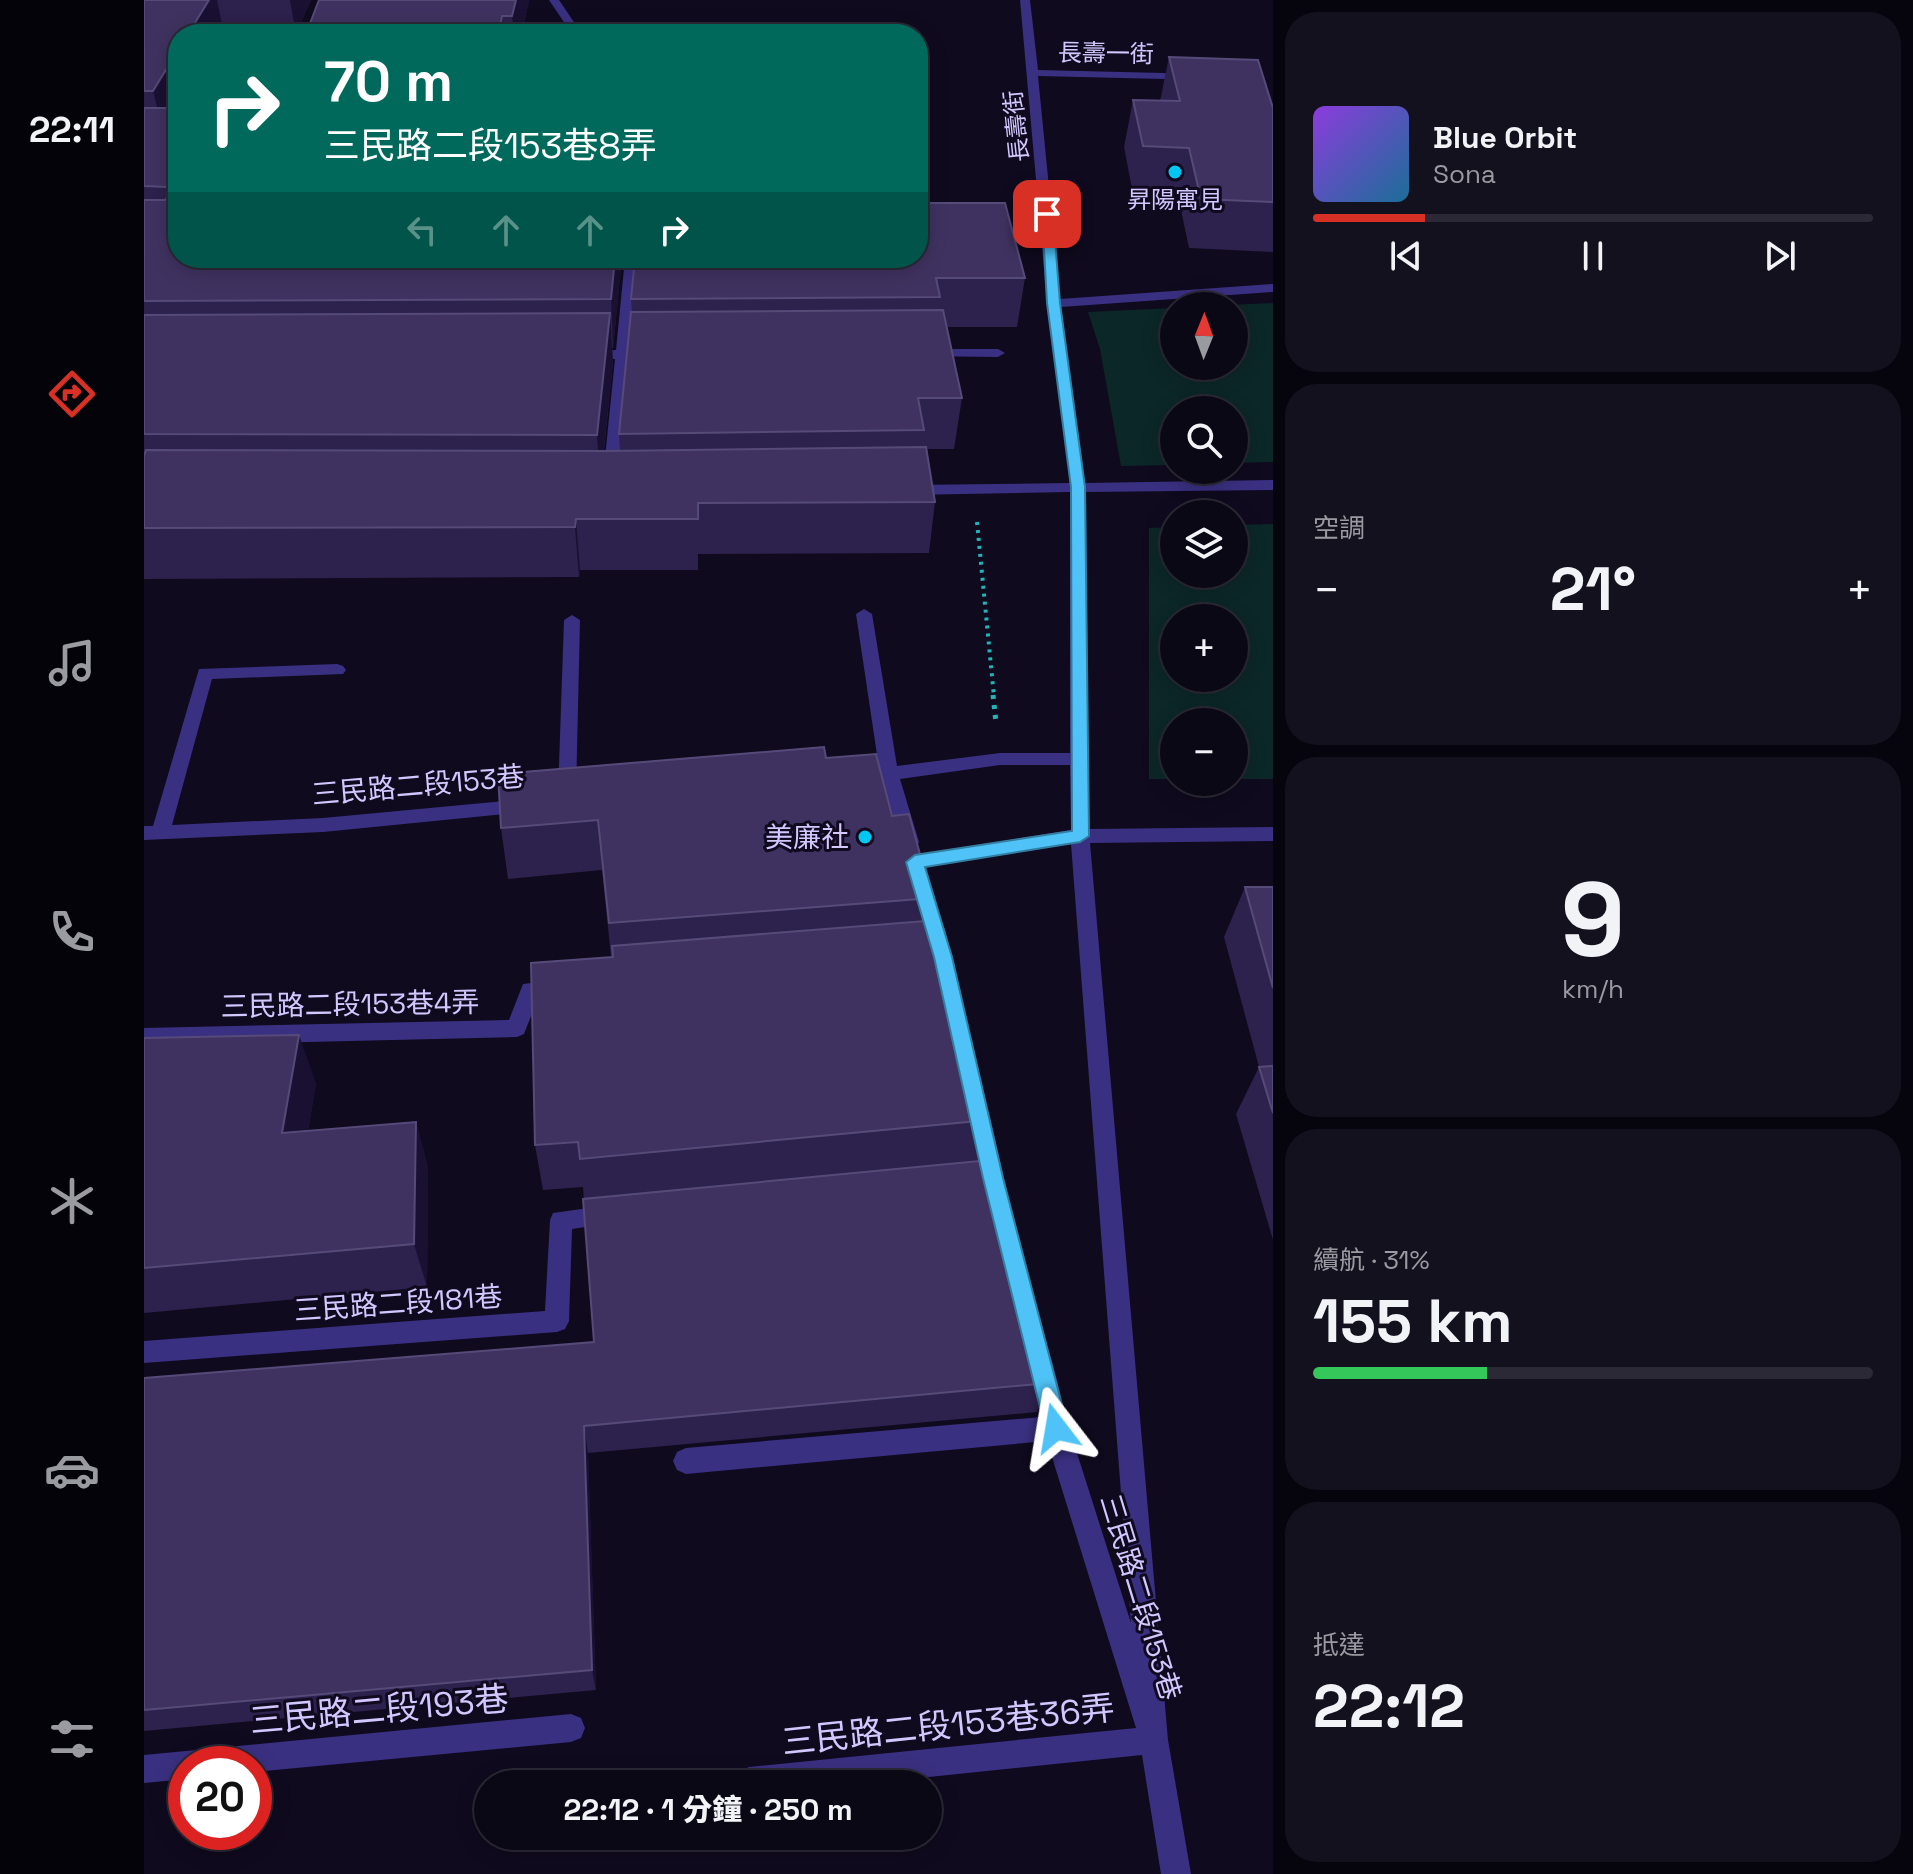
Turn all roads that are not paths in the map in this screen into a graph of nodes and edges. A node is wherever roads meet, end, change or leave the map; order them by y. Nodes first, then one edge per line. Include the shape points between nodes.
1 (554, 0) edge
2 (1025, 0) edge
3 (570, 24) edge
4 (1033, 73) junction
5 (1211, 84) edge
6 (631, 268) edge
7 (1273, 288) edge
8 (1054, 303) junction
9 (904, 353) edge
10 (998, 353) dead end
11 (668, 354) edge
12 (574, 355) edge
13 (621, 355) junction
14 (1273, 485) edge
15 (1078, 487) junction
16 (895, 490) edge
17 (610, 493) edge
18 (864, 614) dead end
19 (572, 620) dead end
20 (337, 670) dead end
21 (1077, 759) junction
22 (889, 774) junction
23 (858, 777) edge
24 (152, 833) edge
25 (1273, 834) edge
26 (1080, 836) junction
27 (915, 862) junction
28 (923, 889) edge
29 (577, 986) edge
30 (144, 1037) edge
31 (973, 1090) edge
32 (1000, 1207) edge
33 (638, 1212) edge
34 (1034, 1340) edge
35 (144, 1352) edge
36 (1056, 1428) junction
37 (686, 1461) dead end
38 (571, 1728) dead end
39 (1154, 1740) junction
40 (272, 1756) edge
41 (168, 1767) edge
42 (144, 1769) edge
43 (858, 1770) edge
44 (1176, 1874) edge

1 - 3 street
2 - 4 street, 長壽街
4 - 5 street, 長壽一街 via 1164,76
4 - 8 street, 長壽街
6 - 13 street
7 - 8 street
8 - 15 street, 長壽街
9 - 10 street
11 - 13 street
12 - 13 street
13 - 17 street
14 - 15 street
15 - 16 street
15 - 21 street, 長壽街
18 - 22 street
19 - 24 street, 三民路二段153巷 via 574,802 323,825
20 - 24 street via 205,673
21 - 22 street via 1000,759
21 - 26 street, 長壽街
22 - 23 street
22 - 27 street
25 - 26 street
26 - 27 street
26 - 39 street, 長壽街
27 - 28 street
29 - 30 street, 三民路二段153巷4弄 via 530,990 517,1028
31 - 32 street via 985,1179
33 - 35 street, 三民路二段181巷 via 561,1220 557,1321
34 - 36 street, 三民路二段153巷
36 - 37 street
36 - 39 street, 三民路二段153巷
38 - 40 street, 三民路二段193巷
39 - 43 street, 三民路二段153巷36弄
39 - 44 street
41 - 42 street

